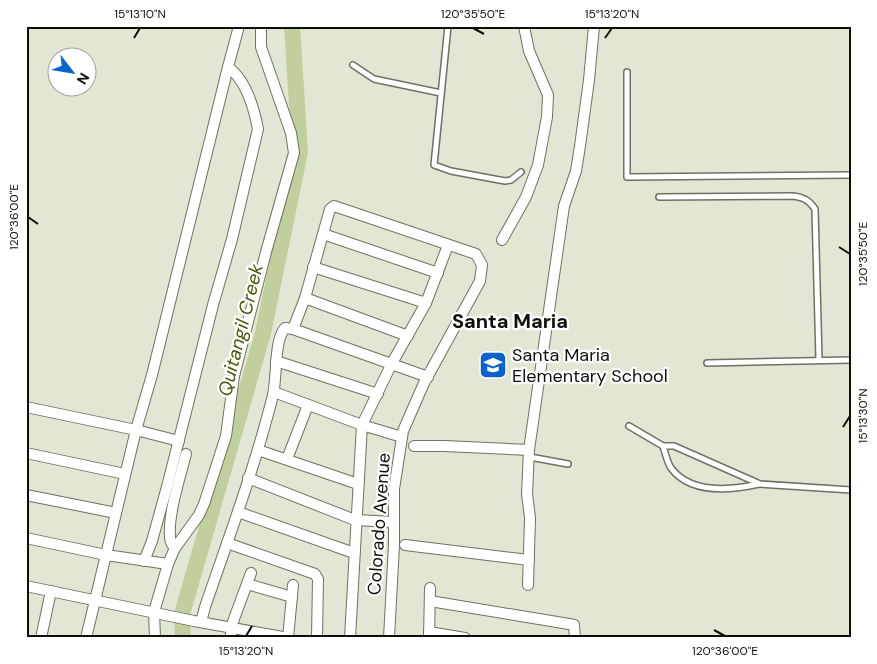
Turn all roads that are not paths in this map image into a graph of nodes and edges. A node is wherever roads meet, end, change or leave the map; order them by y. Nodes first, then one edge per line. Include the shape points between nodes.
1 (239, 26) edge
2 (261, 26) edge
3 (448, 26) edge
4 (524, 26) edge
5 (594, 26) edge
6 (353, 64) dead end
7 (228, 67) junction
8 (627, 72) dead end
9 (441, 93) junction
10 (521, 172) dead end
11 (851, 175) edge
12 (659, 197) dead end
13 (323, 234) junction
14 (502, 240) dead end
15 (448, 245) junction
16 (313, 267) junction
17 (438, 273) junction
18 (305, 298) junction
19 (426, 303) junction
20 (293, 329) junction
21 (408, 336) junction
22 (819, 360) junction
23 (851, 360) edge
24 (276, 361) junction
25 (392, 363) junction
26 (708, 364) dead end
27 (428, 377) junction
28 (274, 392) junction
29 (378, 394) junction
30 (308, 405) junction
31 (26, 407) edge
32 (362, 425) junction
33 (629, 426) dead end
34 (136, 430) junction
35 (402, 437) junction
36 (179, 441) junction
37 (414, 446) dead end
38 (663, 446) junction
39 (258, 450) junction
40 (26, 453) edge
41 (186, 454) dead end
42 (530, 454) junction
43 (288, 459) junction
44 (568, 464) dead end
45 (125, 474) junction
46 (248, 478) junction
47 (358, 484) junction
48 (760, 484) junction
49 (851, 490) edge
50 (26, 495) edge
51 (238, 512) junction
52 (116, 513) junction
53 (356, 520) junction
54 (394, 522) junction
55 (26, 538) edge
56 (227, 543) junction
57 (405, 545) dead end
58 (175, 548) junction
59 (354, 554) junction
60 (106, 555) junction
61 (529, 560) junction
62 (144, 561) junction
63 (168, 564) junction
64 (251, 573) dead end
65 (247, 584) junction
66 (292, 585) dead end
67 (26, 586) edge
68 (528, 586) dead end
69 (430, 588) dead end
70 (51, 591) junction
71 (292, 598) junction
72 (95, 600) junction
73 (430, 601) junction
74 (158, 613) junction
75 (198, 621) junction
76 (231, 627) junction
77 (429, 635) edge
78 (41, 638) edge
79 (86, 638) edge
80 (154, 638) edge
81 (231, 638) edge
82 (288, 638) edge
83 (317, 638) edge
84 (350, 638) edge
85 (389, 638) edge
86 (465, 638) edge
87 (575, 638) edge

1 - 7 street
2 - 58 street via 261,47 291,133 294,153 234,376 226,436 199,515
3 - 9 lane
4 - 14 street via 529,51 548,95 547,117 538,166 526,197
5 - 42 street via 580,146 576,171 564,206
6 - 9 lane via 374,79
7 - 34 street
7 - 36 street via 240,78 258,129
8 - 11 lane via 627,177
9 - 10 lane via 434,165 505,181
12 - 22 lane via 800,196 809,200 815,209
13 - 15 street, Colorado Avenue via 330,209 334,206
13 - 16 street
13 - 17 street
15 - 17 street
15 - 27 street, Colorado Avenue via 476,254 482,265 480,281
16 - 18 street
16 - 19 street
17 - 19 street
18 - 20 street
18 - 21 street
19 - 21 street
20 - 24 street via 285,328 281,332
20 - 25 street
21 - 25 street
22 - 23 lane
22 - 26 lane
24 - 28 street
24 - 29 street
25 - 27 street
25 - 29 street
27 - 35 street, Colorado Avenue
28 - 30 street
28 - 39 street
29 - 32 street
30 - 32 street
30 - 43 street
31 - 34 street
32 - 35 street
32 - 47 street
33 - 38 lane
34 - 36 street
34 - 45 street
35 - 54 street, Colorado Avenue via 394,489
36 - 62 street
37 - 42 street
38 - 48 lane via 674,446
38 - 48 lane via 671,468 694,484 716,489
39 - 43 street
39 - 46 street
40 - 45 street
41 - 58 street via 172,514 170,537
42 - 44 lane
42 - 61 street via 527,494
43 - 47 street
45 - 52 street
46 - 51 street
46 - 53 street
47 - 53 street
48 - 49 lane
50 - 52 street
51 - 56 street
51 - 59 street
52 - 60 street
53 - 54 street
53 - 59 street
54 - 85 street, Colorado Avenue
55 - 60 street
56 - 75 street
56 - 83 street via 315,574 318,579
57 - 61 street
58 - 63 street
59 - 84 street
60 - 62 street
60 - 72 street
61 - 68 street
62 - 63 street
63 - 74 street
64 - 65 street
65 - 71 street
65 - 76 street
66 - 71 street
67 - 70 street
69 - 73 street
70 - 72 street
70 - 78 street
71 - 82 street
72 - 74 street
72 - 79 street
73 - 77 street
73 - 87 street via 574,625
74 - 75 street
74 - 80 street
75 - 76 street
76 - 81 street
76 - 82 street
77 - 86 street

